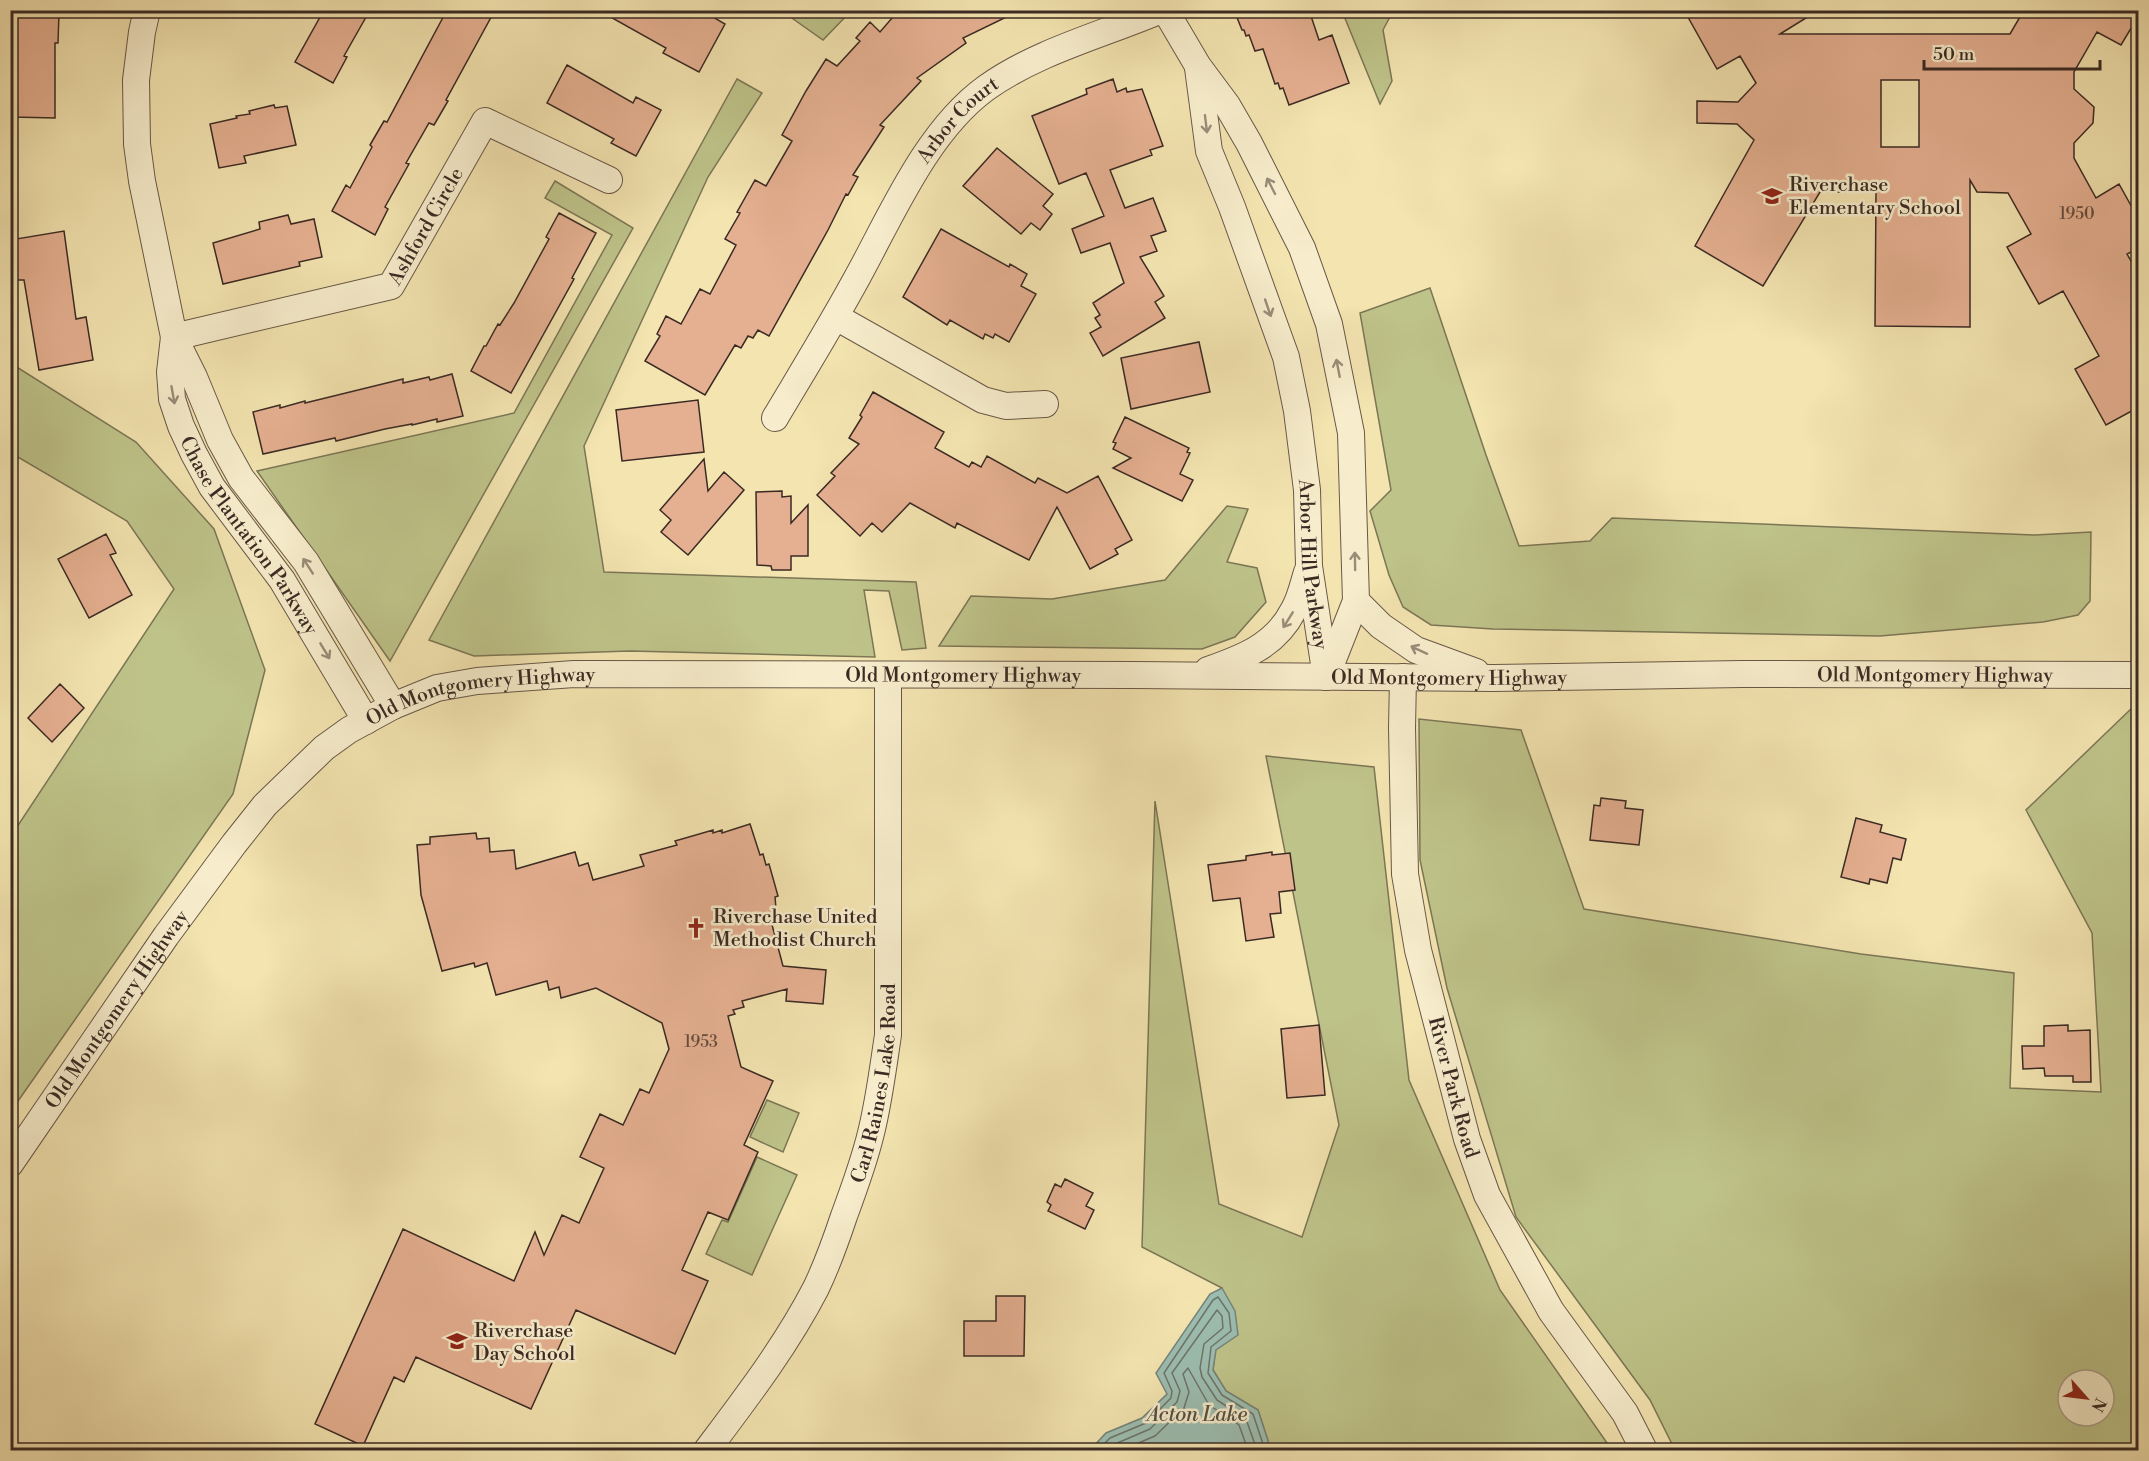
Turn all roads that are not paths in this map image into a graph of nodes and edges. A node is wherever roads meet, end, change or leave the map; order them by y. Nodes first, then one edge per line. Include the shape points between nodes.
1 (147, 10) edge
2 (1163, 10) edge
3 (1198, 66) junction
4 (609, 180) dead end
5 (836, 317) junction
6 (174, 337) junction
7 (1045, 404) dead end
8 (775, 418) dead end
9 (1309, 566) junction
10 (1356, 601) junction
11 (888, 675) junction
12 (2139, 675) edge
13 (1192, 676) junction
14 (1326, 677) junction
15 (1403, 677) junction
16 (1494, 678) junction
17 (393, 706) junction
18 (366, 721) junction
19 (10, 1164) edge
20 (707, 1450) edge
21 (1644, 1450) edge

1 - 6 street, Chase Plantation Parkway via 136,80 137,144
2 - 3 street, Arbor Hill Parkway
2 - 5 street, Arbor Court via 1043,56 978,96 933,143
3 -> 9 street, Arbor Hill Parkway via 1209,151 1286,357 1307,490
10 -> 3 street, Arbor Hill Parkway via 1351,433 1329,324 1302,248 1263,169 1227,105
4 - 6 street, Ashford Circle via 485,121 391,286
5 - 7 street via 983,400 1006,406
5 - 8 street, Arbor Court
17 -> 6 street, Chase Plantation Parkway via 306,562 241,478
6 -> 18 street, Chase Plantation Parkway via 172,399 194,454 212,487 282,580
9 -> 13 street via 1295,609 1265,645
9 - 14 street, Arbor Hill Parkway
10 - 14 street, Arbor Hill Parkway
16 -> 10 street via 1416,650 1381,626
11 - 13 street, Old Montgomery Highway
11 - 17 street, Old Montgomery Highway via 523,677 437,688
11 - 20 street, Carl Raines Lake Road via 888,1035 871,1135 816,1288 763,1375
12 - 16 street, Old Montgomery Highway
13 - 14 street, Old Montgomery Highway
14 - 15 street, Old Montgomery Highway
15 - 16 street, Old Montgomery Highway
15 - 21 street, River Park Road via 1405,873 1418,950 1467,1139 1487,1195 1551,1311 1624,1413
17 - 18 street, Old Montgomery Highway
18 - 19 street, Old Montgomery Highway via 324,748 297,773 234,844

